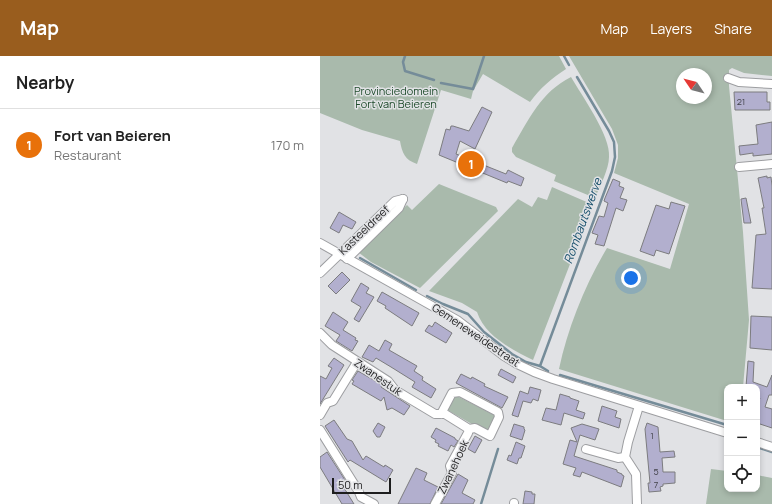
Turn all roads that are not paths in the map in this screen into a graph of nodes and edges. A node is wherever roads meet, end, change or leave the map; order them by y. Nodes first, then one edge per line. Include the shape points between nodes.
1 (728, 78) dead end
2 (772, 84) edge
3 (772, 164) edge
4 (739, 167) dead end
5 (320, 244) edge
6 (339, 255) junction
7 (347, 259) junction
8 (320, 273) edge
9 (320, 333) edge
10 (357, 362) junction
11 (639, 406) junction
12 (441, 414) junction
13 (320, 415) edge
14 (469, 429) junction
15 (320, 430) edge
16 (724, 431) edge
17 (760, 443) edge
18 (772, 446) edge
19 (586, 448) dead end
20 (625, 457) junction
21 (374, 504) edge
22 (435, 504) edge
23 (637, 504) edge

1 - 2 street via 739,82
3 - 4 street
5 - 6 street
6 - 7 street, Gemeneweidestraat
6 - 7 street, Kasteeldreef via 395,201 403,199 399,208
6 - 8 street, Kasteeldreef
7 - 11 street, Gemeneweidestraat via 457,320 504,356 526,368
9 - 10 street, Zwanestuk via 332,345
10 - 12 street, Zwanestuk via 388,381 395,390 435,414
10 - 13 street via 333,401 327,403
11 - 16 street, Gemeneweidestraat
11 - 20 street
12 - 14 street, Zwanestuk
12 - 14 street, Zwanestuk via 452,393 460,392 498,412 499,417 490,436 475,428
14 - 22 street, Zwanehoek via 450,466 452,473
15 - 21 street via 361,497
17 - 18 street
19 - 20 street via 618,458
20 - 23 street via 636,474

